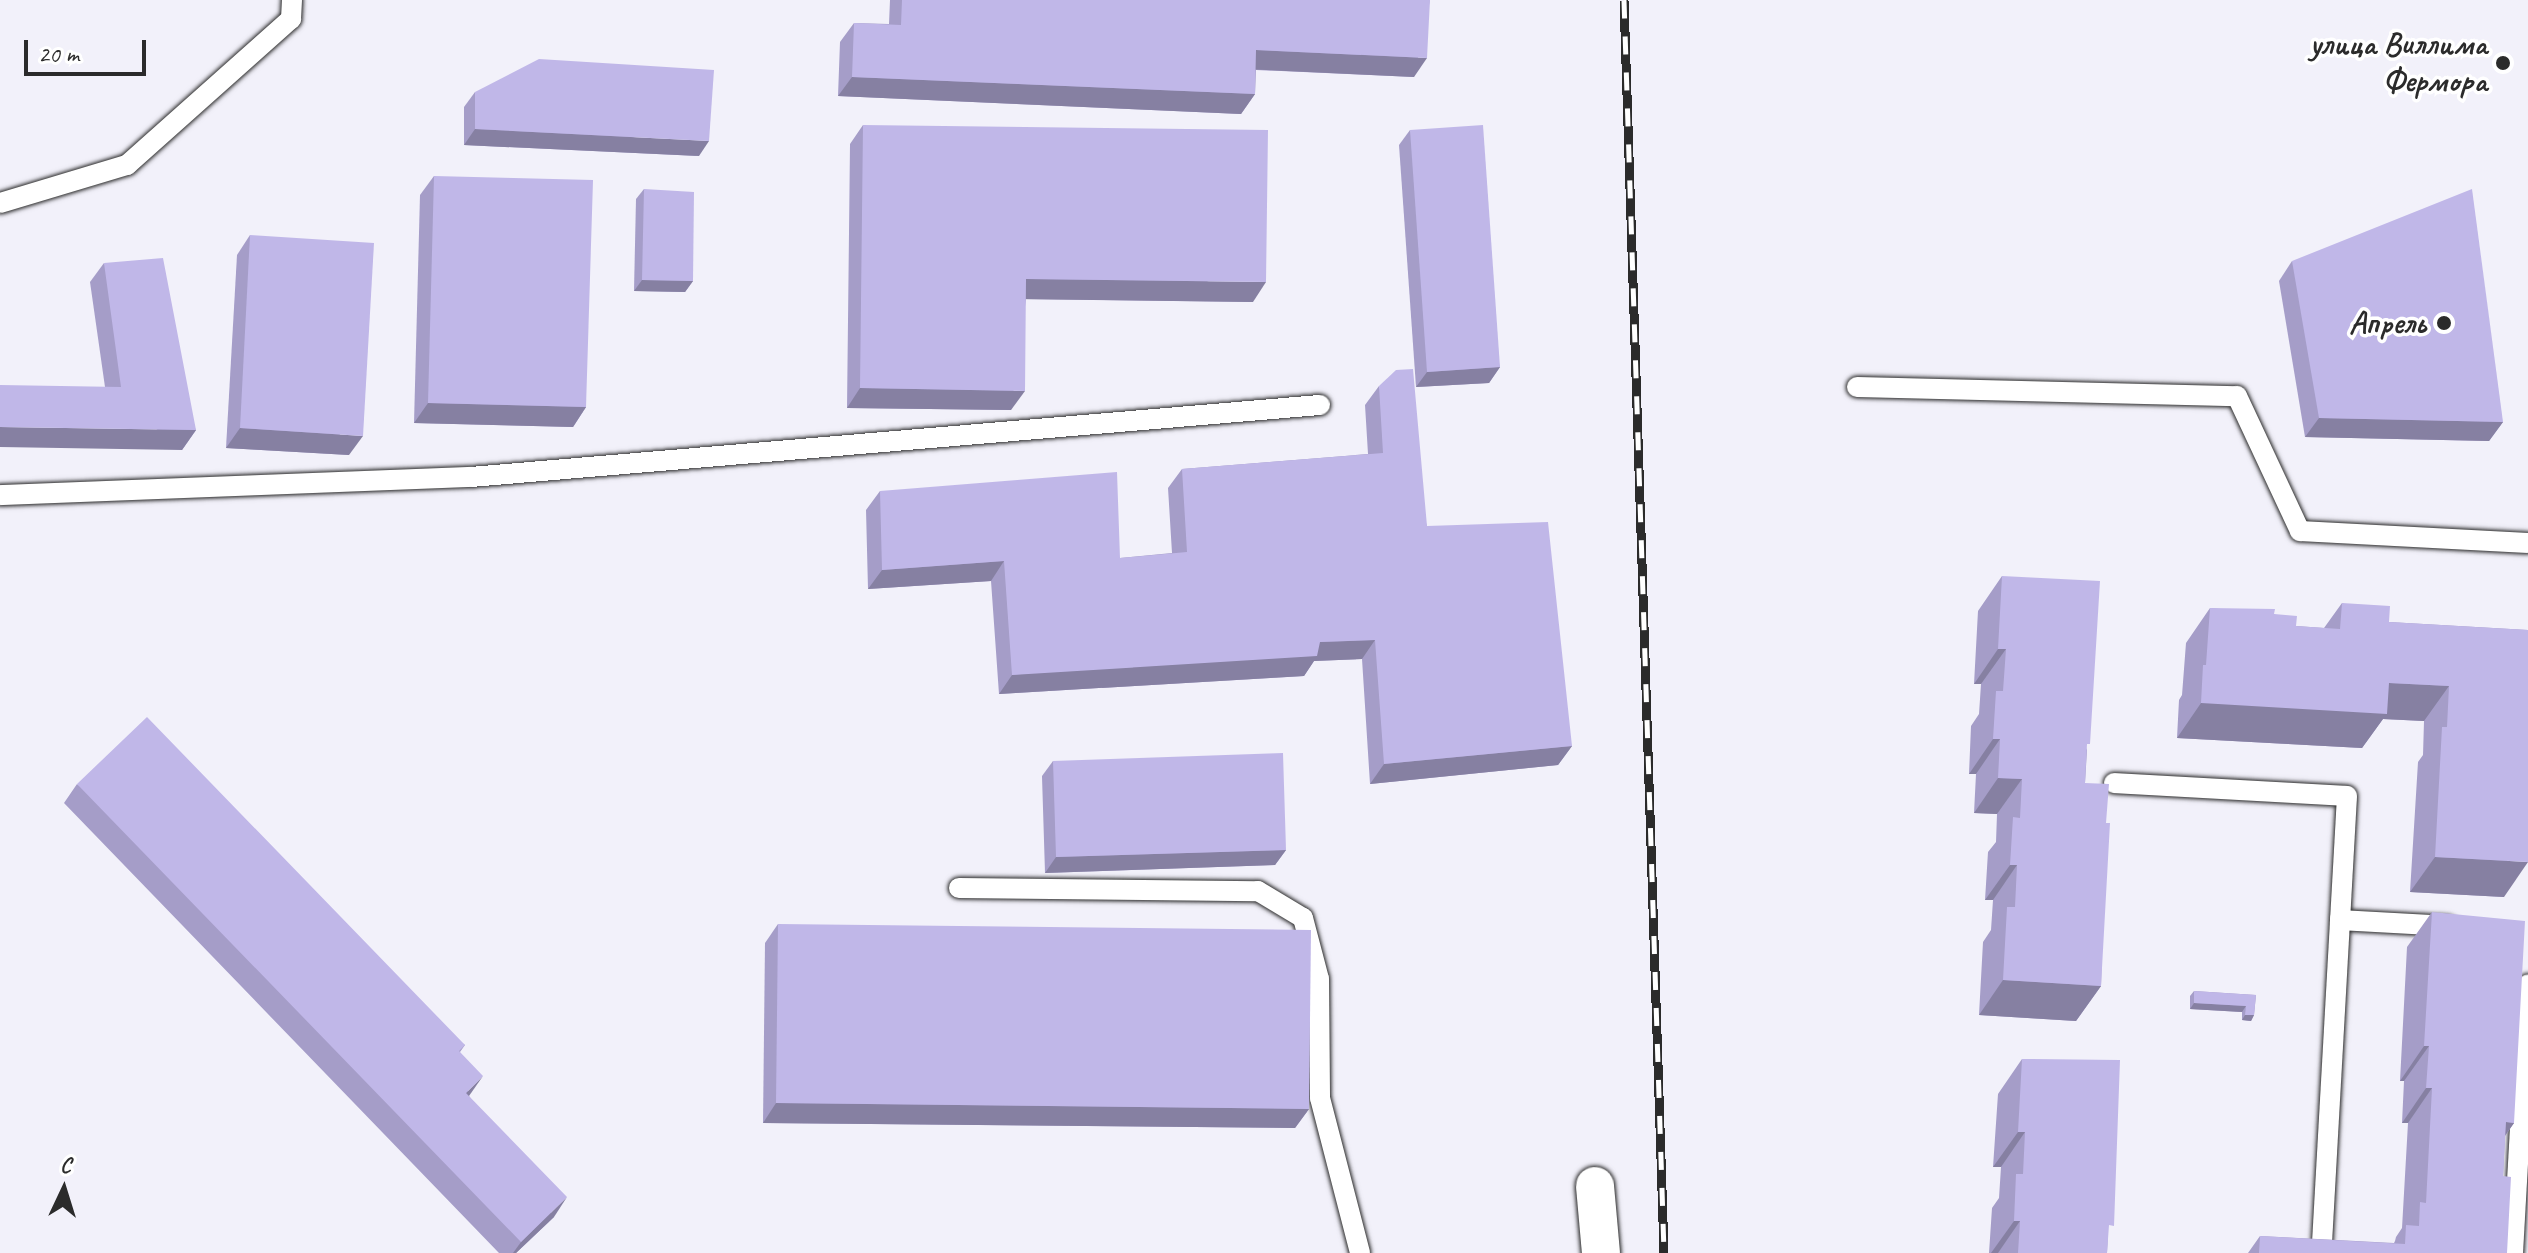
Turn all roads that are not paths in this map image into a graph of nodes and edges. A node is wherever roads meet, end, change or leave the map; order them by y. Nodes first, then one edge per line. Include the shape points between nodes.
1 (292, 0) edge
2 (0, 203) edge
3 (1857, 387) dead end
4 (1320, 405) dead end
5 (0, 495) edge
6 (2528, 543) edge
7 (2114, 783) dead end
8 (959, 888) dead end
9 (2340, 920) junction
10 (2465, 927) edge
11 (2528, 984) edge
12 (1595, 1186) dead end
13 (2322, 1243) edge
14 (1360, 1253) edge
15 (1601, 1253) edge
16 (2513, 1253) edge

1 - 2 lane via 291,19 127,165
3 - 6 lane via 2237,396 2300,531
4 - 5 lane via 471,477
7 - 9 lane via 2347,796
8 - 14 lane via 1258,891 1303,918 1319,979 1320,1098
9 - 10 lane
9 - 13 lane
11 - 16 lane
12 - 15 street

